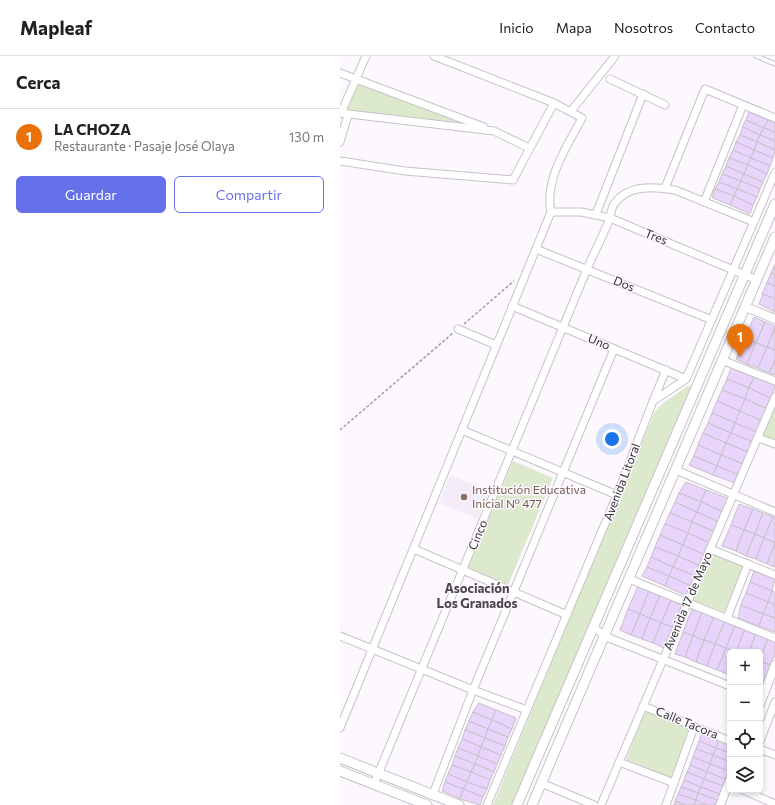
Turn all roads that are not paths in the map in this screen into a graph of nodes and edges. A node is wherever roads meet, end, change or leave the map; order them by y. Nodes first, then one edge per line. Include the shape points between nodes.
1 (366, 56) edge
2 (434, 56) edge
3 (615, 56) edge
4 (756, 56) edge
5 (775, 64) edge
6 (340, 73) edge
7 (355, 79) junction
8 (610, 79) dead end
9 (643, 94) junction
10 (554, 103) junction
11 (665, 104) dead end
12 (743, 105) junction
13 (571, 111) junction
14 (343, 114) edge
15 (775, 118) edge
16 (494, 131) junction
17 (340, 142) edge
18 (529, 148) junction
19 (340, 161) edge
20 (775, 173) edge
21 (665, 188) junction
22 (704, 202) junction
23 (775, 204) edge
24 (551, 212) junction
25 (596, 214) junction
26 (610, 218) junction
27 (754, 222) junction
28 (775, 237) edge
29 (536, 249) junction
30 (587, 269) junction
31 (733, 270) junction
32 (744, 275) junction
33 (757, 280) junction
34 (512, 306) junction
35 (746, 307) junction
36 (775, 319) edge
37 (712, 320) junction
38 (563, 328) junction
39 (458, 329) road end
40 (496, 345) junction
41 (614, 349) junction
42 (722, 360) junction
43 (666, 370) junction
44 (686, 379) junction
45 (775, 381) edge
46 (775, 398) edge
47 (653, 401) junction
48 (462, 430) junction
49 (758, 438) junction
50 (775, 444) edge
51 (513, 451) junction
52 (676, 470) junction
53 (564, 474) junction
54 (617, 495) junction
55 (733, 495) junction
56 (775, 512) edge
57 (414, 549) junction
58 (710, 549) junction
59 (748, 564) junction
60 (464, 571) junction
61 (775, 575) edge
62 (629, 578) junction
63 (513, 592) junction
64 (687, 602) junction
65 (567, 615) junction
66 (727, 618) junction
67 (594, 627) junction
68 (340, 636) edge
69 (604, 636) junction
70 (775, 638) edge
71 (373, 649) junction
72 (662, 660) junction
73 (775, 665) edge
74 (423, 669) junction
75 (772, 679) edge
76 (727, 685) edge
77 (473, 690) junction
78 (763, 696) edge
79 (775, 702) edge
80 (643, 706) junction
81 (527, 710) junction
82 (694, 727) junction
83 (340, 728) edge
84 (763, 733) edge
85 (727, 740) edge
86 (763, 750) edge
87 (775, 755) edge
88 (340, 758) edge
89 (619, 762) junction
90 (340, 771) edge
91 (379, 773) junction
92 (541, 783) junction
93 (674, 783) junction
94 (374, 784) junction
95 (727, 790) edge
96 (750, 793) edge
97 (433, 794) junction
98 (775, 804) edge
99 (427, 805) edge
100 (459, 805) edge
101 (487, 805) edge
102 (517, 805) edge
103 (532, 805) edge
104 (594, 805) edge
105 (600, 805) edge
106 (666, 805) edge
107 (720, 805) edge

1 - 7 street
2 - 10 street
3 - 13 street
4 - 5 lane
6 - 7 street
7 - 14 street
7 - 16 street
8 - 9 street
9 - 11 street
9 - 25 street
10 - 13 street
10 - 18 street
12 - 15 street
12 - 21 street via 705,89
12 - 22 street
13 - 24 street via 582,118 557,165 550,197
14 - 16 street
14 - 17 street
16 - 18 street
18 - 19 street via 513,180 405,171
20 - 27 street
21 - 22 street, Cinco
21 - 26 street, Cinco via 648,187 627,192 614,204
22 - 27 street, Cinco
23 - 32 main road
24 - 25 street, Tres
24 - 29 street
25 - 26 street, Tres
26 - 30 street, Cinco
26 - 31 street, Tres
27 - 31 street
28 - 33 main road
29 - 30 street, Dos
29 - 34 street
30 - 37 street, Dos
30 - 38 street, Cinco
31 - 32 street, Tres
31 - 37 street
32 - 33 street, Tres
32 - 67 main road
33 - 35 main road
34 - 38 street, Uno
34 - 40 street
35 - 36 street
35 - 42 main road
37 - 44 street
38 - 41 street, Uno
38 - 51 street, Cinco
39 - 40 street
40 - 48 street
41 - 43 street, Uno
41 - 53 street
42 - 45 street
42 - 52 main road
43 - 44 street, Uno
43 - 47 street, Avenida Litoral
44 - 47 street
46 - 49 street, Avenida 17 de Mayo
47 - 54 street, Avenida Litoral
48 - 51 street
48 - 57 street
49 - 50 street
49 - 55 street, Avenida 17 de Mayo
51 - 53 street
51 - 60 street, Cinco
52 - 55 street
52 - 62 main road
53 - 54 street
53 - 63 street
54 - 65 street, Avenida Litoral
55 - 56 street
55 - 58 street, Avenida 17 de Mayo
57 - 60 street
57 - 71 street
58 - 59 street
58 - 64 street, Avenida 17 de Mayo
59 - 61 street
59 - 66 street
60 - 63 street
60 - 74 street, Cinco
62 - 64 street
62 - 69 main road
63 - 65 street
63 - 77 street
64 - 66 street
64 - 72 street, Avenida 17 de Mayo
65 - 81 street, Avenida Litoral
66 - 70 street
67 - 69 street
67 - 102 main road
68 - 71 street
69 - 72 street
69 - 92 main road
71 - 74 street
71 - 83 street
72 - 76 street
72 - 80 street, Avenida 17 de Mayo
73 - 75 street
74 - 77 street
74 - 91 street, Cinco
75 - 78 street
77 - 81 street
77 - 97 street
79 - 84 street
80 - 82 street, Calle Tacora
80 - 89 street, Avenida 17 de Mayo
81 - 101 street, Avenida Litoral
82 - 85 street, Calle Tacora
82 - 93 street
86 - 87 street
88 - 91 main road
89 - 93 street
89 - 105 street, Avenida 17 de Mayo
90 - 94 main road
91 - 94 street, Cinco
91 - 97 main road
92 - 103 main road
92 - 104 street
93 - 106 street
94 - 99 main road
95 - 107 street
96 - 98 street
97 - 100 main road

